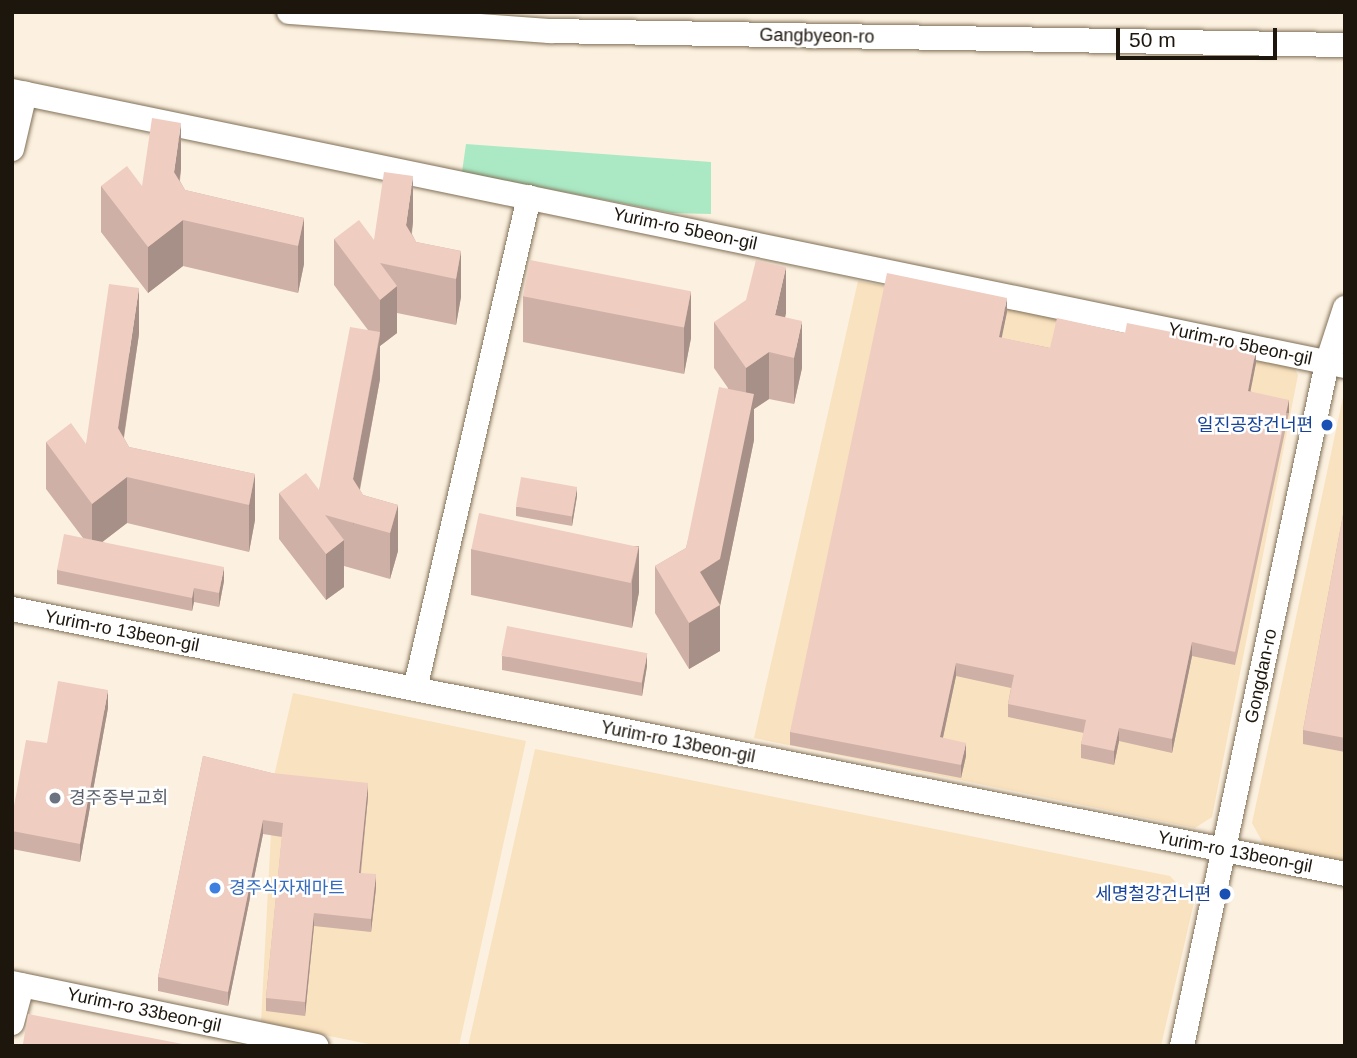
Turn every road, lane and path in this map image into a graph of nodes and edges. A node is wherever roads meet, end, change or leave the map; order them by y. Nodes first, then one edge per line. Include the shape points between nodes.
1 (289, 12) edge
2 (1345, 45) edge
3 (19, 92) edge
4 (12, 149) edge
5 (529, 197) junction
6 (1345, 308) edge
7 (1336, 364) edge
8 (12, 609) edge
9 (415, 689) junction
10 (1224, 850) junction
11 (1345, 874) edge
12 (17, 984) edge
13 (12, 1023) edge
14 (277, 1042) edge
15 (317, 1046) edge
16 (1182, 1046) edge

1 - 2 street, Gangbyeon-ro via 550,31
3 - 4 street, Yurim-ro 5beon-gil
3 - 5 street, Yurim-ro 5beon-gil
5 - 7 street, Yurim-ro 5beon-gil
5 - 9 street
6 - 7 street, Gongdan-ro
7 - 10 street, Gongdan-ro
8 - 9 street, Yurim-ro 13beon-gil
9 - 10 street, Yurim-ro 13beon-gil
10 - 11 street, Yurim-ro 13beon-gil
10 - 16 street, Gongdan-ro
12 - 13 street
12 - 14 street, Yurim-ro 33beon-gil
14 - 15 street, Yurim-ro 33beon-gil

